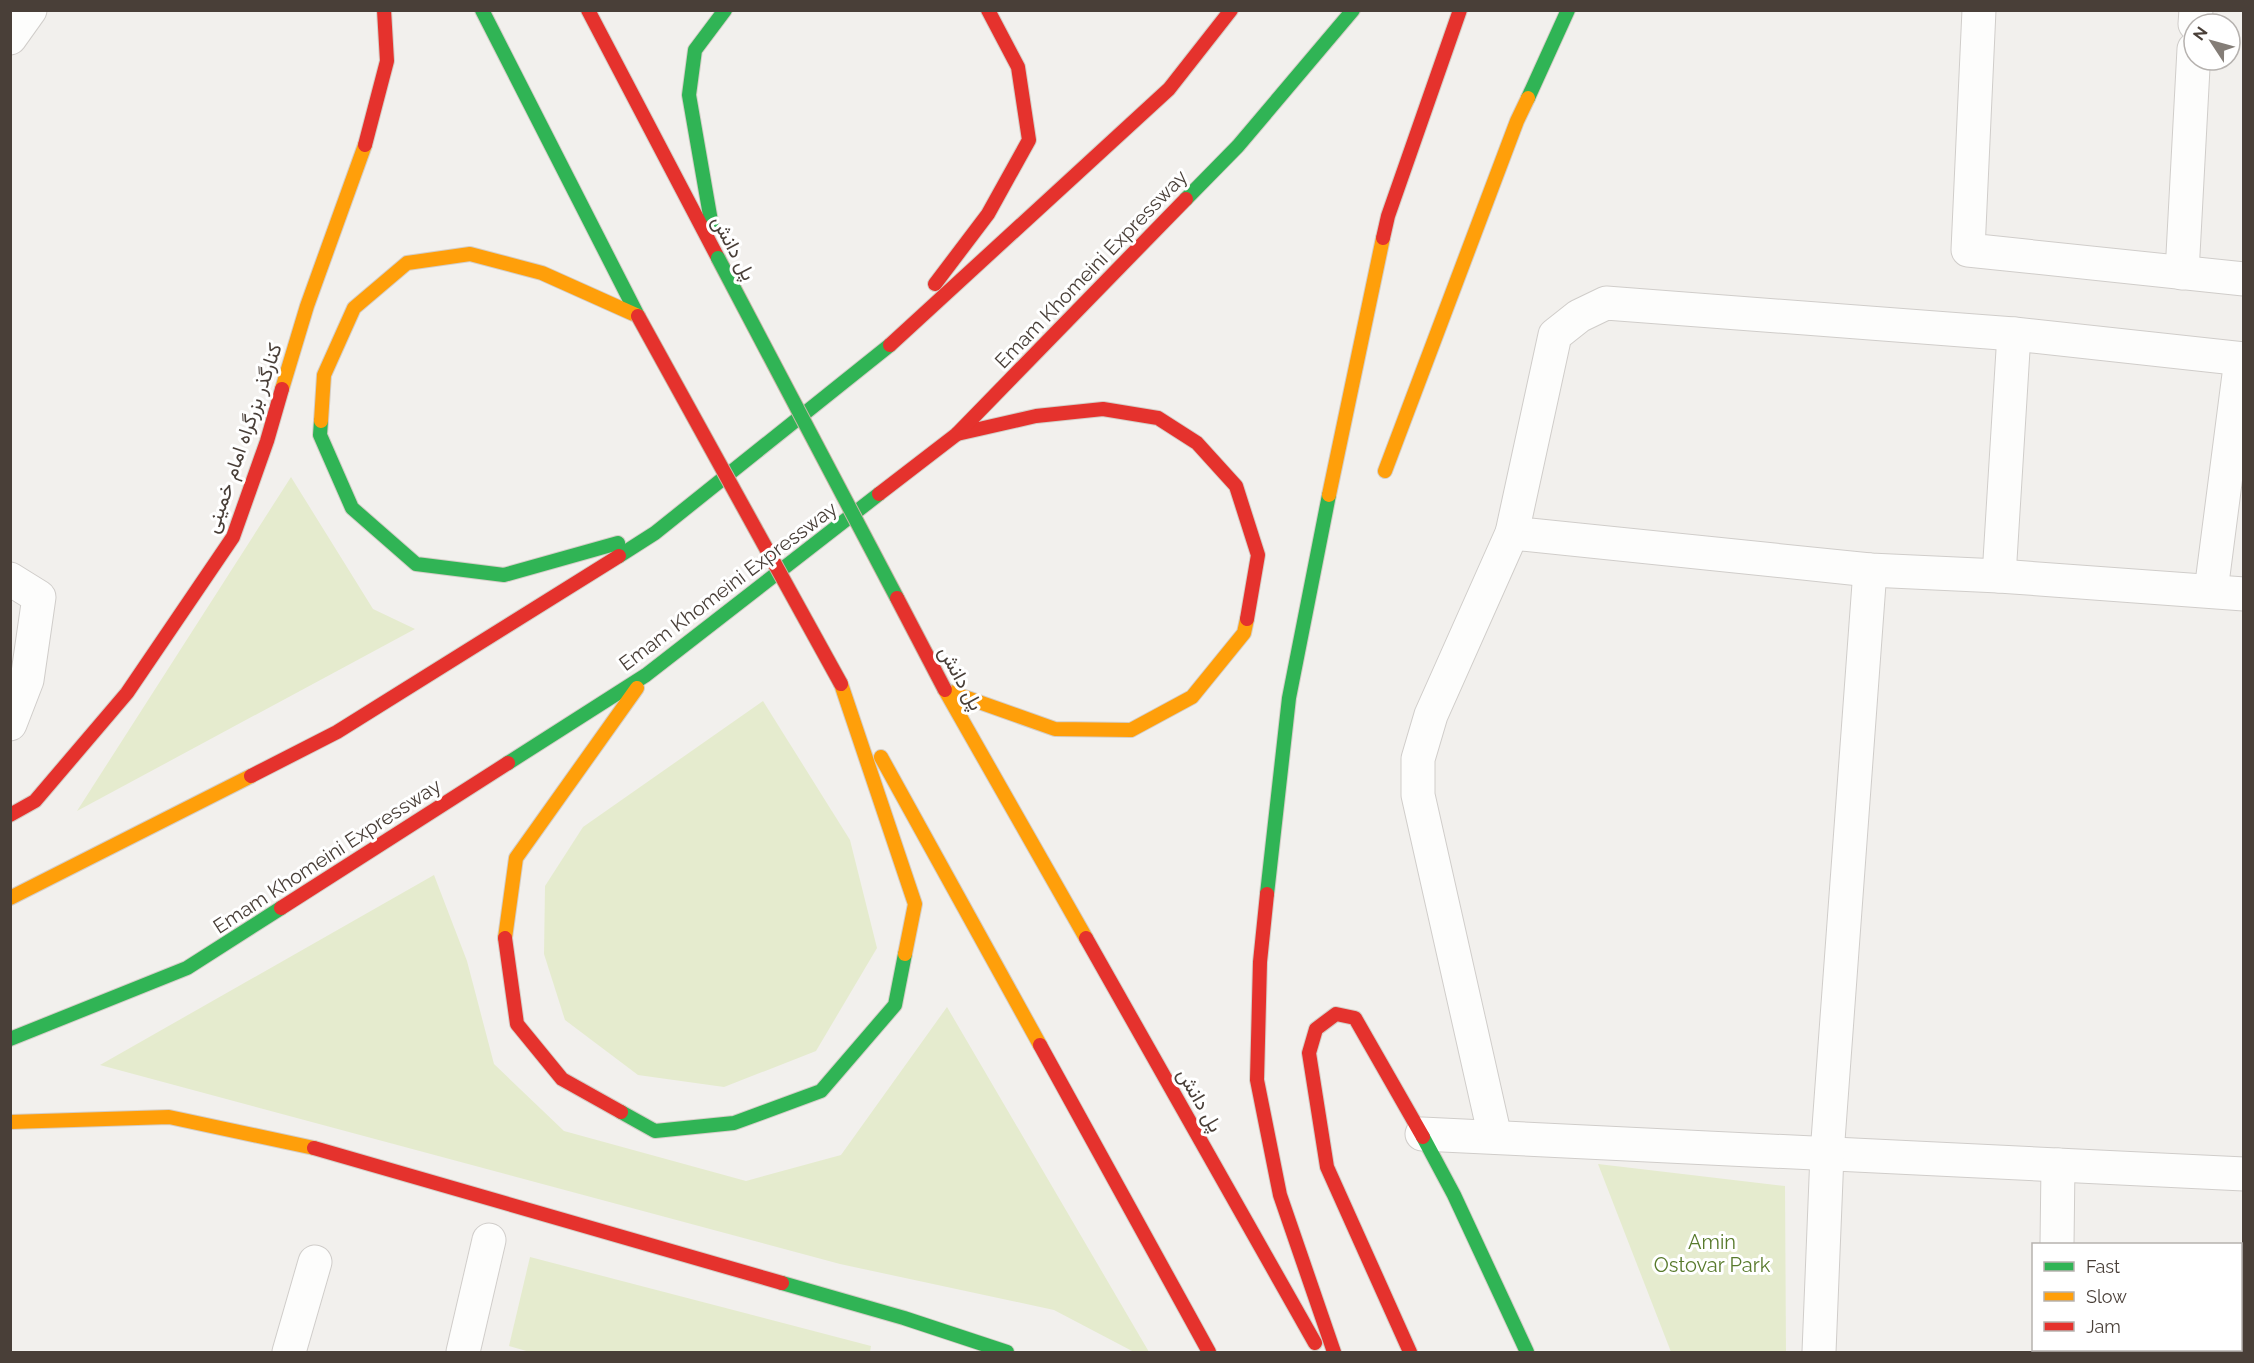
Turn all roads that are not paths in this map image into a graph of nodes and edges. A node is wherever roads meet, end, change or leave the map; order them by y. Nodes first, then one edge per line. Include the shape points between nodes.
1 (30, 10) edge
2 (384, 10) edge
3 (482, 10) edge
4 (588, 10) edge
5 (725, 10) edge
6 (988, 10) edge
7 (1231, 10) edge
8 (1353, 10) edge
9 (1460, 10) edge
10 (1568, 10) edge
11 (1980, 10) edge
12 (10, 38) edge
13 (2193, 72) edge
14 (718, 258) junction
15 (2182, 273) junction
16 (2244, 279) edge
17 (638, 316) junction
18 (2014, 334) junction
19 (886, 349) junction
20 (2242, 359) edge
21 (957, 435) junction
22 (1385, 471) dead end
23 (655, 532) junction
24 (1512, 533) junction
25 (1870, 570) junction
26 (1999, 576) junction
27 (10, 579) edge
28 (2211, 591) junction
29 (2244, 594) edge
30 (646, 675) junction
31 (842, 684) junction
32 (945, 690) junction
33 (10, 724) edge
34 (10, 815) edge
35 (10, 898) edge
36 (10, 1039) edge
37 (10, 1122) edge
38 (1422, 1134) junction
39 (1495, 1137) junction
40 (1827, 1154) junction
41 (2058, 1165) junction
42 (2244, 1174) edge
43 (489, 1240) dead end
44 (2057, 1243) edge
45 (315, 1262) dead end
46 (289, 1353) edge
47 (463, 1353) edge
48 (1006, 1353) edge
49 (1209, 1353) edge
50 (1321, 1353) edge
51 (1334, 1353) edge
52 (1410, 1353) edge
53 (1527, 1353) edge
54 (1819, 1353) edge

1 - 12 street
2 - 34 main road, کنارگذر بزرگراه امام خمینی via 387,61 363,151 307,306 267,441 233,537 127,693 34,801
3 - 17 main road
4 - 14 main road, پل دانش
5 - 14 main road via 695,50 689,95
6 - 19 main road via 1018,67 1029,140 988,214
7 - 19 main road via 1169,89
8 - 21 main road, Emam Khomeini Expressway via 1238,146
9 - 51 main road via 1388,216 1349,398 1289,698 1260,962 1257,1080 1280,1195
10 - 22 main road via 1517,121
11 - 15 street via 1968,250
13 - 15 street
14 - 32 main road, پل دانش, bridge
15 - 16 street
17 - 23 main road via 542,273 470,254 407,264 354,308 324,375 320,435 352,508 416,564 504,575
17 - 31 main road, bridge
18 - 20 street
18 - 24 street via 1605,303 1579,316 1555,335
18 - 26 street
19 - 23 main road
20 - 28 street
21 - 30 main road, Emam Khomeini Expressway
21 - 32 main road via 1036,417 1103,409 1158,418 1197,443 1236,486 1258,555 1245,633 1192,697 1131,730 1055,729
23 - 35 main road via 337,732
24 - 25 street
24 - 39 street via 1431,715 1418,759 1418,795
25 - 26 street
25 - 40 street
26 - 28 street
27 - 33 street via 39,597 27,680
28 - 29 street
30 - 31 main road via 516,858 505,936 517,1024 562,1079 656,1131 734,1123 821,1091 896,1005 915,904
30 - 36 main road, Emam Khomeini Expressway via 187,968
31 - 49 main road
32 - 50 main road, پل دانش
37 - 48 main road via 168,1117 326,1150 904,1318
38 - 39 street
38 - 52 main road via 1355,1018 1336,1014 1316,1029 1309,1053 1327,1167
38 - 53 main road
39 - 40 street
40 - 41 street
40 - 54 street
41 - 42 street
41 - 44 street
43 - 47 street
45 - 46 street

